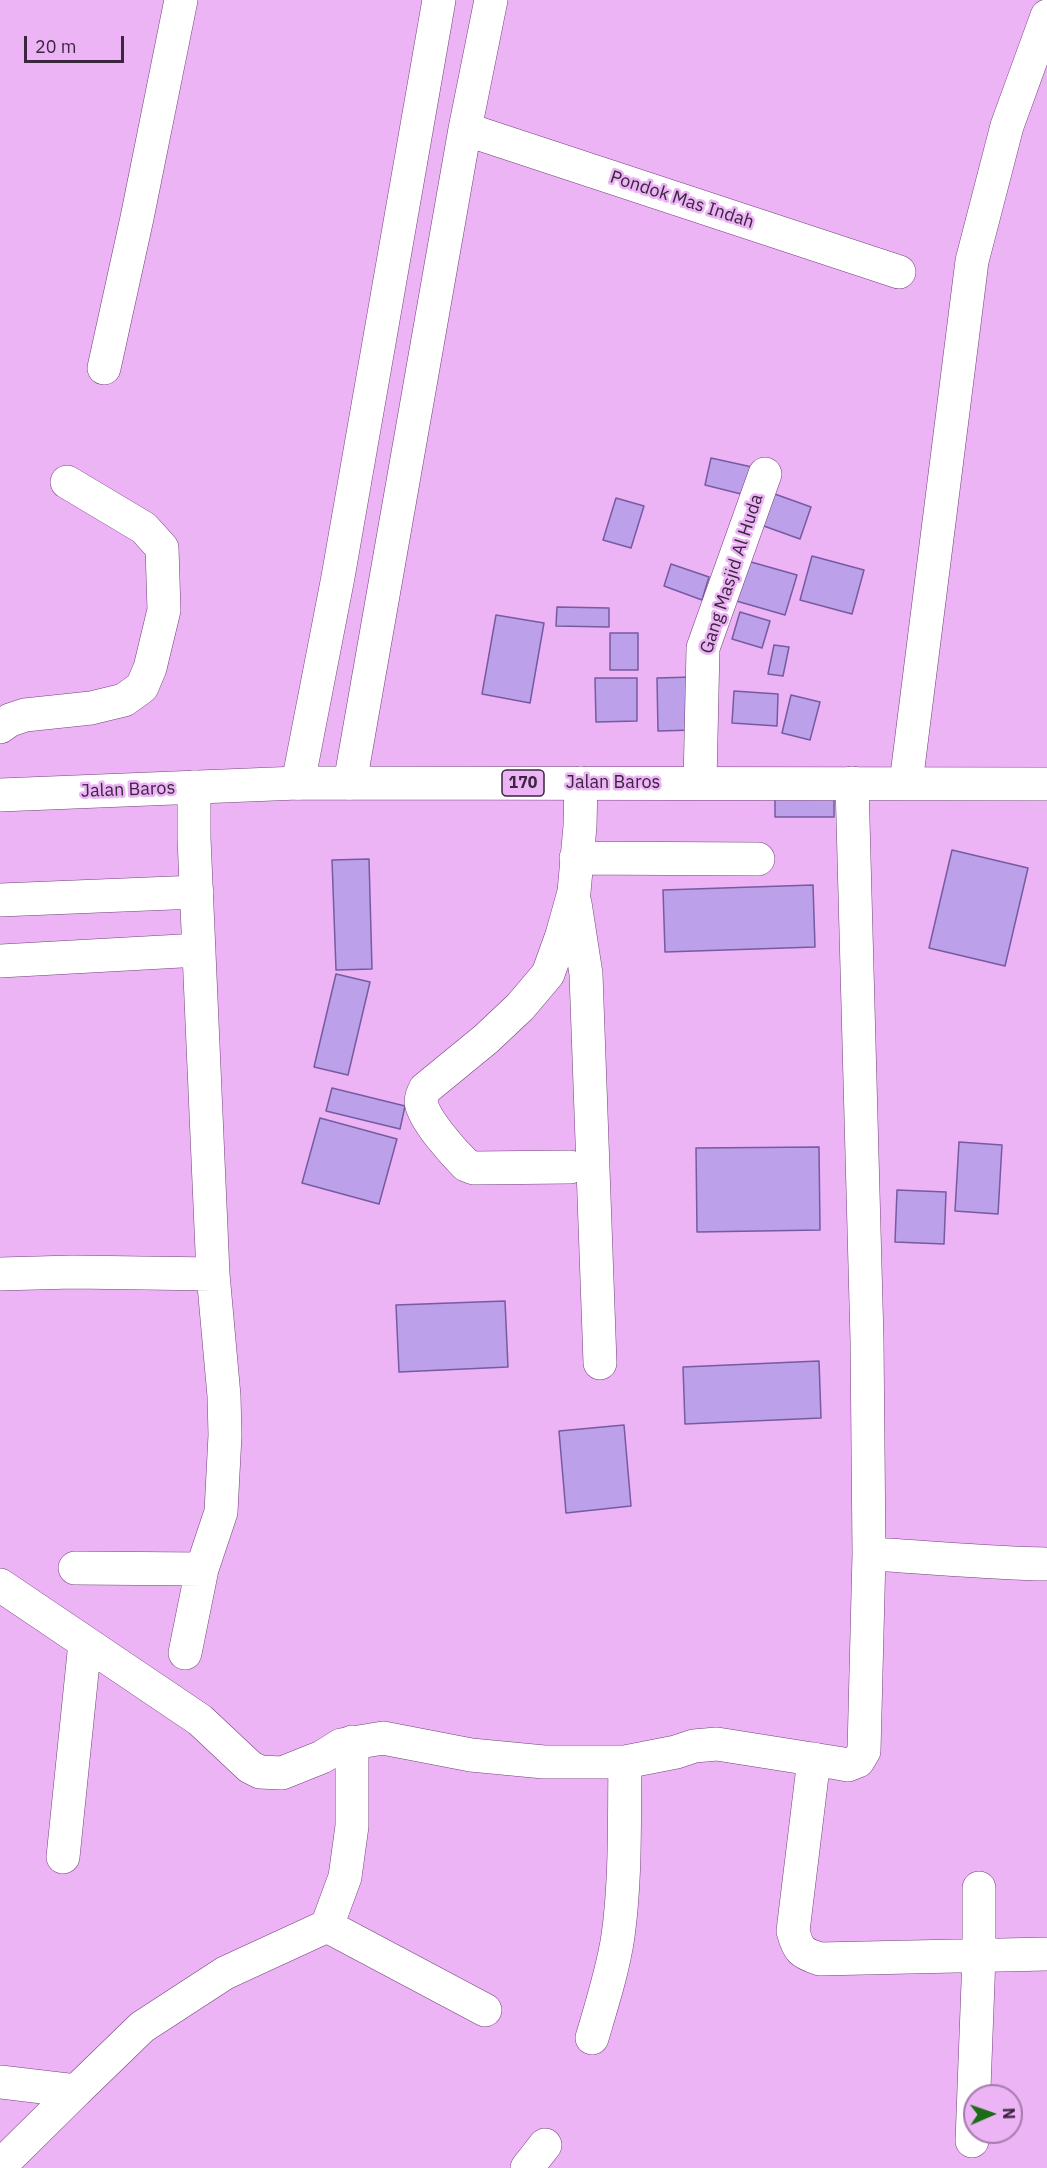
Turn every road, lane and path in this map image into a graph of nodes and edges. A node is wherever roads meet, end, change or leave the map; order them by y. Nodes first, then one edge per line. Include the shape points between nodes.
1 (181, 0) edge
2 (439, 0) edge
3 (491, 0) edge
4 (1047, 16) edge
5 (465, 129) junction
6 (898, 272) dead end
7 (104, 368) dead end
8 (765, 474) dead end
9 (67, 482) dead end
10 (326, 636) junction
11 (376, 647) junction
12 (0, 728) edge
13 (298, 783) junction
14 (350, 783) junction
15 (581, 783) junction
16 (700, 783) junction
17 (852, 783) junction
18 (906, 783) junction
19 (1047, 783) edge
20 (194, 787) junction
21 (0, 795) edge
22 (576, 858) junction
23 (758, 859) dead end
24 (197, 892) junction
25 (573, 892) junction
26 (0, 900) edge
27 (200, 950) junction
28 (0, 961) edge
29 (570, 1167) dead end
30 (0, 1274) edge
31 (213, 1274) junction
32 (600, 1363) dead end
33 (868, 1554) junction
34 (1047, 1564) edge
35 (75, 1568) dead end
36 (202, 1569) junction
37 (0, 1585) edge
38 (85, 1643) junction
39 (185, 1653) dead end
40 (352, 1742) junction
41 (814, 1759) junction
42 (625, 1762) junction
43 (63, 1857) dead end
44 (979, 1888) dead end
45 (327, 1926) junction
46 (1047, 1953) edge
47 (979, 1956) junction
48 (485, 2010) dead end
49 (592, 2038) dead end
50 (0, 2082) edge
51 (974, 2084) edge
52 (76, 2091) junction
53 (0, 2166) edge

1 - 7 street
2 - 10 street
3 - 5 street
4 - 18 street via 1007,126 972,261
5 - 6 street, Pondok Mas Indah
5 - 11 street
8 - 16 street, Gang Masjid Al Huda via 703,648
9 - 12 street via 144,528 162,548 164,609 150,668 142,687 124,700 25,715
10 - 11 street
10 - 13 street
11 - 14 street
13 - 14 street, Jalan Baros / 170
13 - 20 street, Jalan Baros / 170
14 - 15 street, Jalan Baros / 170
15 - 16 street, Jalan Baros / 170
15 - 22 street
16 - 17 street, Jalan Baros / 170
17 - 18 street, Jalan Baros / 170
17 - 33 street via 867,1317
18 - 19 street, Jalan Baros / 170
20 - 21 street, Jalan Baros / 170
20 - 24 street
22 - 23 street
22 - 25 street
24 - 26 street
24 - 27 street
25 - 29 street via 548,974 520,1007 425,1089 421,1098 426,1114 466,1165
25 - 32 street via 586,974
27 - 28 street
27 - 31 street
30 - 31 street
31 - 36 street via 225,1435 221,1512
33 - 34 street
33 - 41 street via 864,1751 858,1761 848,1765
35 - 36 street
36 - 39 street
37 - 38 street
38 - 40 street via 200,1720 254,1770 282,1773
38 - 43 street
40 - 42 street via 383,1738 471,1755 543,1762
40 - 45 street via 352,1826 345,1877
41 - 42 street via 717,1744
41 - 47 street via 793,1931 797,1946 805,1954 820,1959
42 - 49 street via 618,1936
44 - 47 street
45 - 48 street
45 - 52 street via 225,1973 142,2027
46 - 47 street
47 - 51 street
50 - 52 street
52 - 53 street

